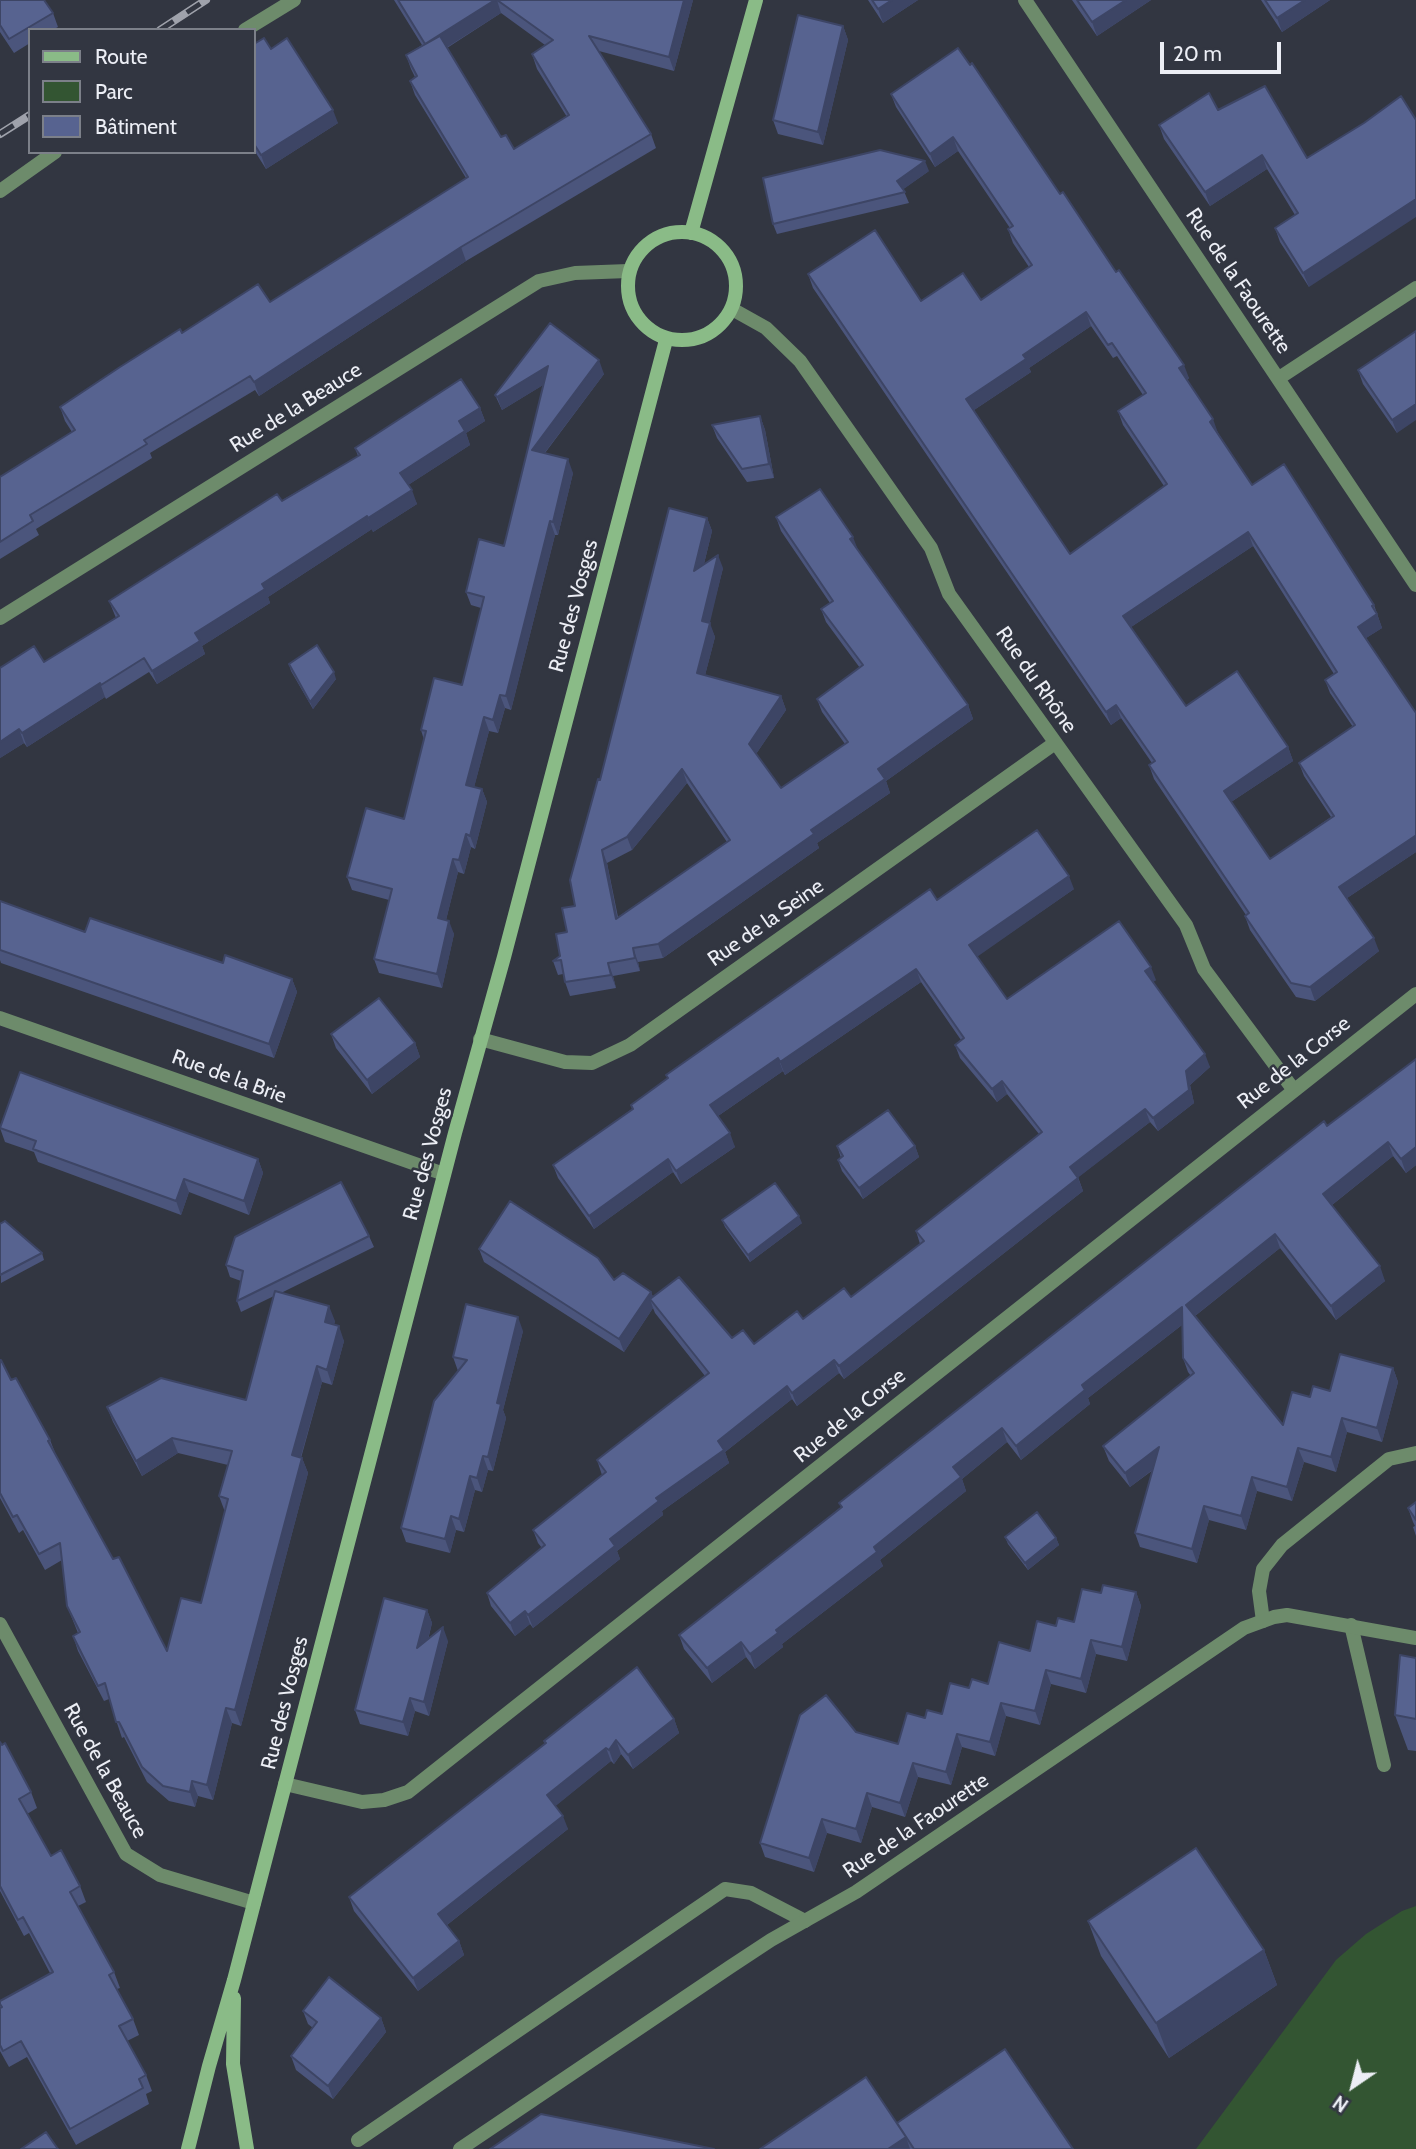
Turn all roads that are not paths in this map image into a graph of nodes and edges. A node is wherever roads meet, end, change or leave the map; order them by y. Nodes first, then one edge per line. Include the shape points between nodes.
1 (294, 0) edge
2 (756, 0) edge
3 (1025, 0) edge
4 (248, 28) edge
5 (52, 154) edge
6 (0, 191) edge
7 (691, 233) junction
8 (628, 271) junction
9 (1416, 288) edge
10 (732, 309) junction
11 (666, 340) junction
12 (1279, 378) junction
13 (1416, 585) edge
14 (0, 618) edge
15 (1055, 743) junction
16 (1416, 994) edge
17 (0, 1018) edge
18 (480, 1039) junction
19 (1293, 1090) junction
20 (444, 1174) junction
21 (1416, 1453) edge
22 (1263, 1621) junction
23 (0, 1624) edge
24 (1351, 1625) junction
25 (1416, 1638) edge
26 (1384, 1765) dead end
27 (285, 1784) junction
28 (254, 1903) junction
29 (805, 1921) junction
30 (234, 1980) junction
31 (358, 2140) dead end
32 (188, 2149) edge
33 (247, 2149) edge
34 (460, 2149) edge

1 - 4 street
2 - 7 street
3 - 12 street, Rue de la Faourette
5 - 6 street
7 - 8 street via 663,235 640,249
7 - 10 street via 719,246 731,262 737,290
8 - 11 street via 627,294 638,320
8 - 14 street, Rue de la Beauce via 575,273 539,281
9 - 12 street
10 - 11 street via 716,329 695,340
10 - 15 street, Rue du Rhône via 766,328 800,362 931,548 949,594
11 - 18 street, Rue des Vosges
12 - 13 street, Rue de la Faourette
15 - 18 street, Rue de la Seine via 630,1045 592,1063 565,1062
15 - 19 street, Rue du Rhône via 1186,925 1204,969
16 - 19 street, Rue de la Corse
17 - 20 street, Rue de la Brie
18 - 20 street, Rue des Vosges
19 - 27 street, Rue de la Corse via 408,1792 384,1801 362,1802
20 - 27 street, Rue des Vosges
21 - 22 street via 1389,1458 1282,1545 1263,1569 1259,1591
22 - 24 street, Rue de la Faourette via 1287,1615
22 - 29 street, Rue de la Faourette via 1244,1628 856,1892
23 - 28 street, Rue de la Beauce via 126,1854 160,1875
24 - 25 street, Rue de la Faourette
24 - 26 street
27 - 28 street, Rue des Vosges
28 - 30 street, Rue des Vosges
29 - 31 street via 751,1893 724,1889
29 - 34 street, Rue de la Faourette
30 - 32 street, Rue des Vosges
30 - 33 street, Rue des Vosges via 233,2064

